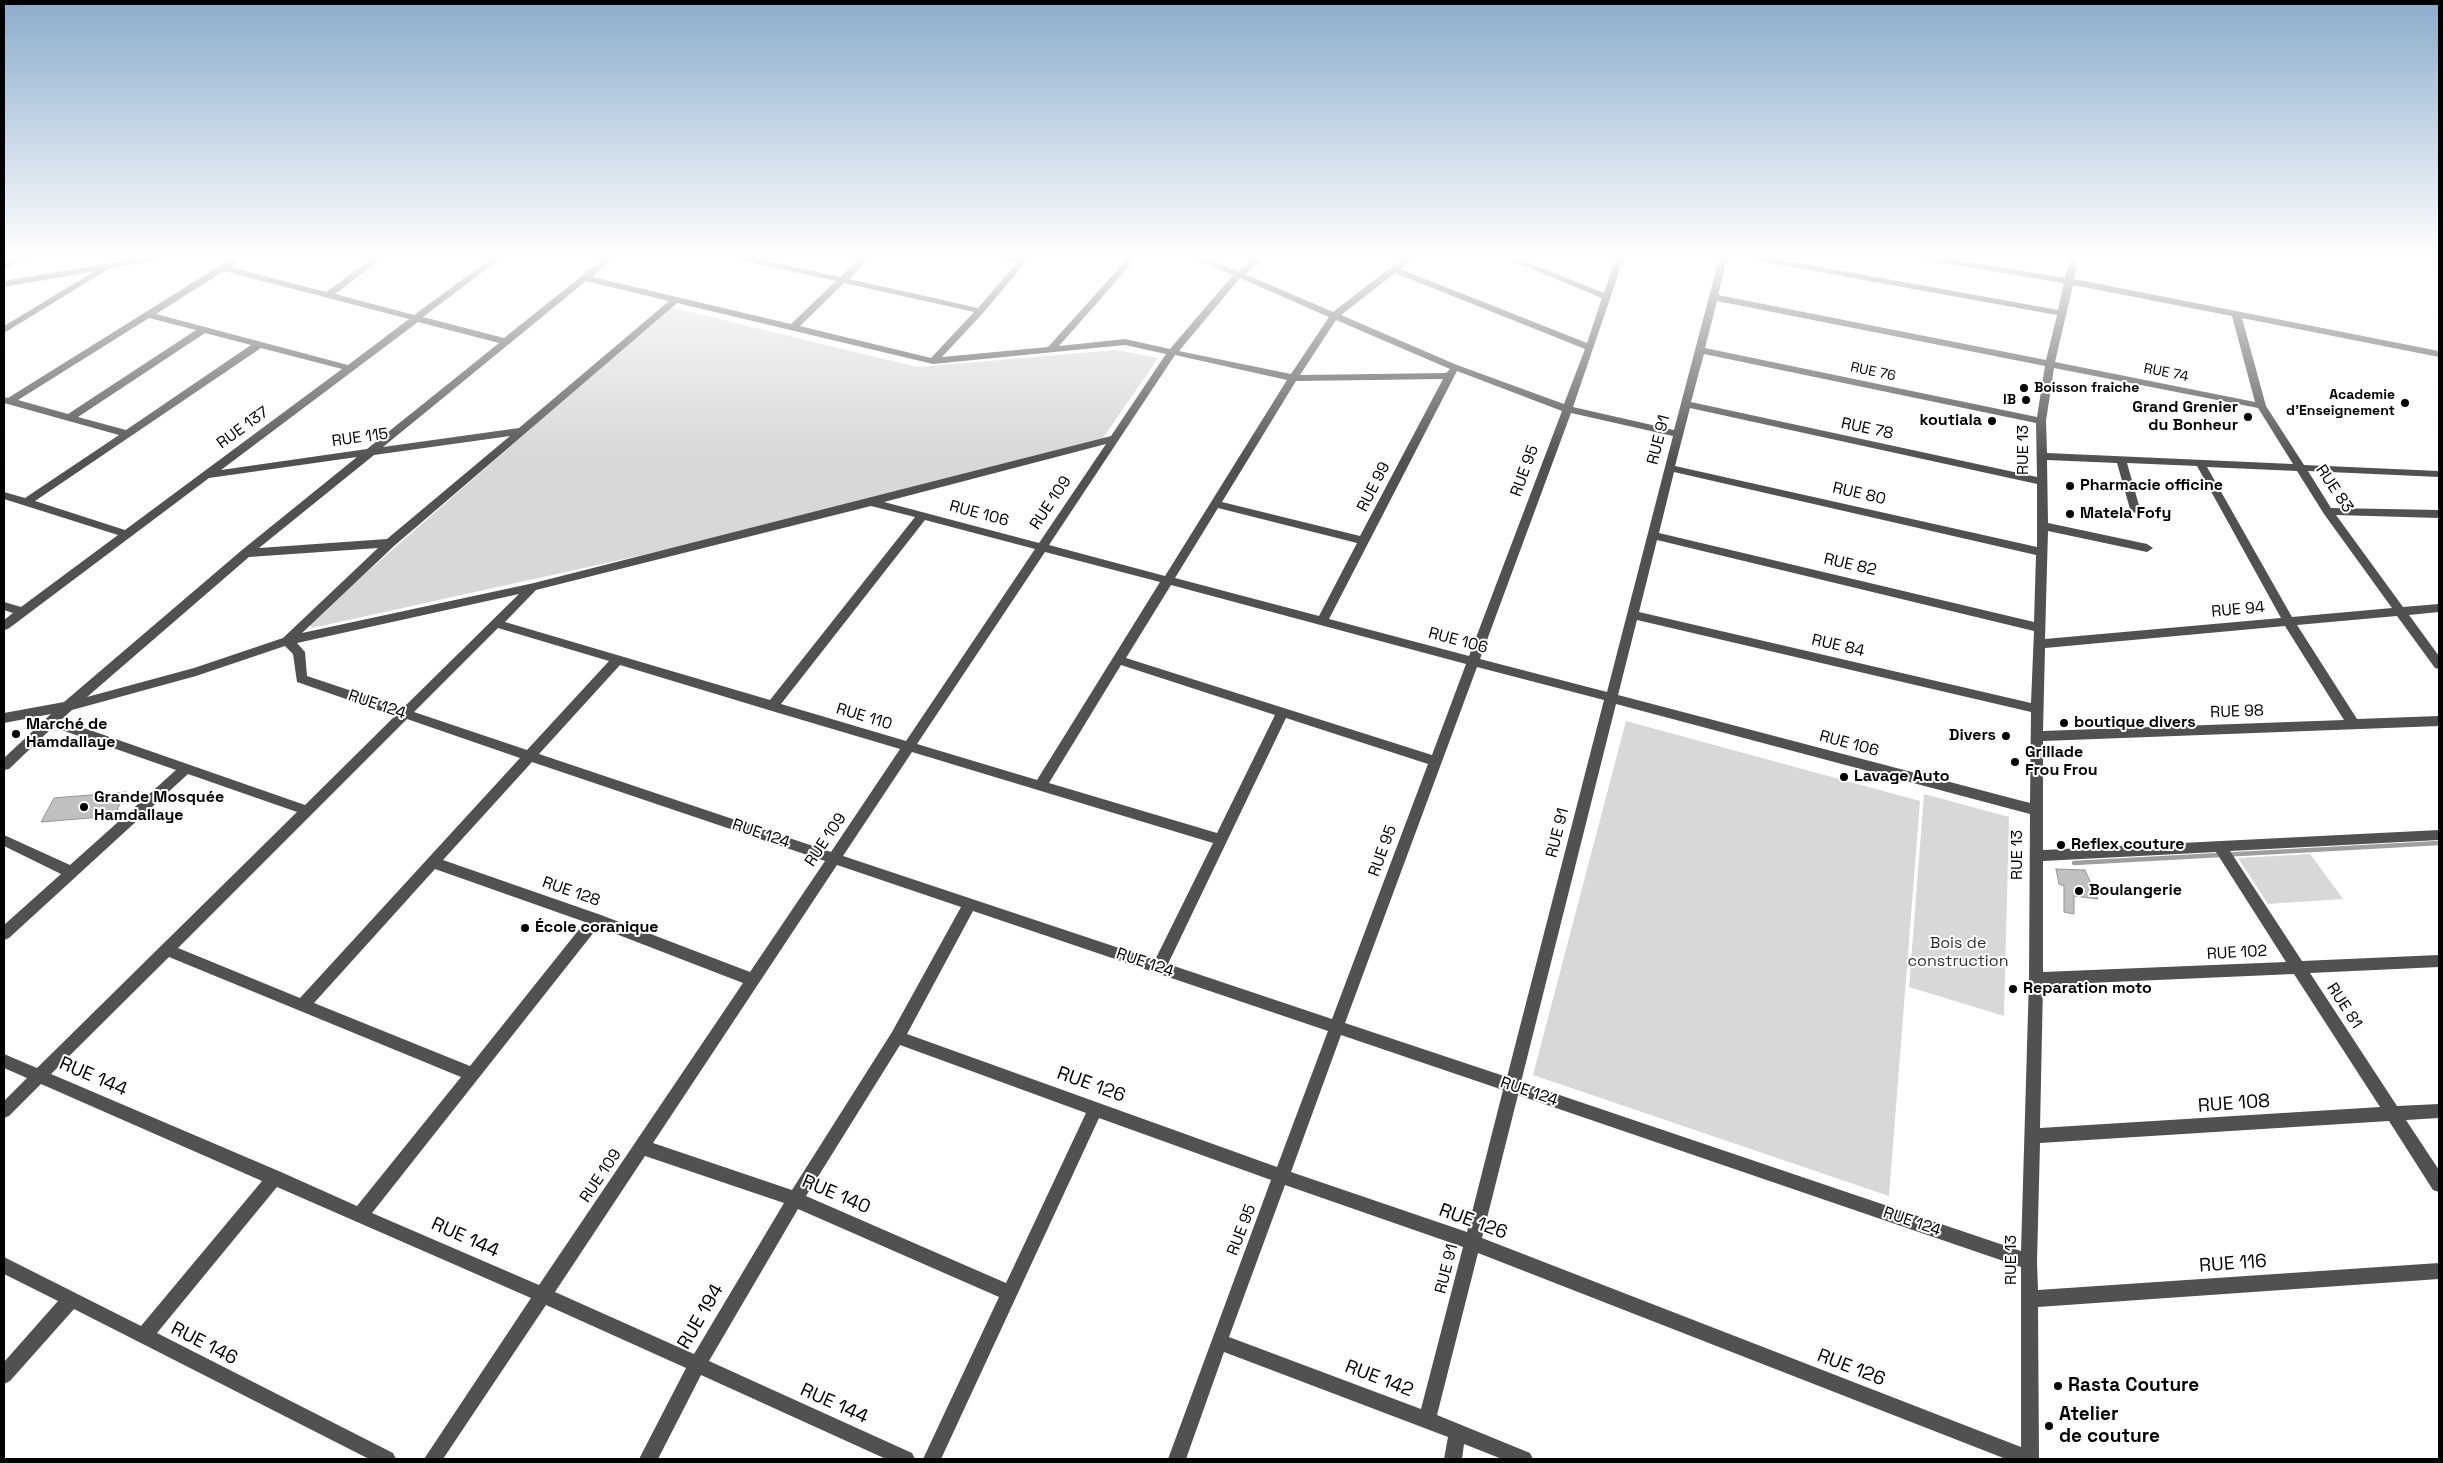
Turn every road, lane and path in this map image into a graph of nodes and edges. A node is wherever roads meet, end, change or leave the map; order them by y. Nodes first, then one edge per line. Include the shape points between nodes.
1 (15, 323) edge
2 (134, 323) edge
3 (178, 323) edge
4 (409, 323) edge
5 (436, 323) edge
6 (530, 323) edge
7 (647, 323) edge
8 (769, 323) edge
9 (798, 323) edge
10 (968, 323) edge
11 (1074, 323) edge
12 (1197, 323) edge
13 (1328, 323) edge
14 (1351, 323) edge
15 (1528, 323) edge
16 (1598, 323) edge
17 (1707, 323) edge
18 (1845, 323) edge
19 (2060, 323) edge
20 (2239, 323) edge
21 (2283, 323) edge
22 (792, 329) junction
23 (4, 330) edge
24 (203, 330) junction
25 (507, 342) junction
26 (258, 345) junction
27 (1590, 348) junction
28 (1051, 349) junction
29 (1700, 350) junction
30 (1173, 351) junction
31 (2439, 354) edge
32 (933, 361) junction
33 (2050, 364) junction
34 (349, 368) junction
35 (1452, 371) junction
36 (1294, 378) junction
37 (7, 400) edge
38 (1686, 404) junction
39 (2261, 406) junction
40 (1567, 409) junction
41 (69, 418) junction
42 (2041, 421) junction
43 (520, 431) junction
44 (125, 433) junction
45 (1678, 434) junction
46 (1115, 438) junction
47 (371, 452) junction
48 (2042, 456) junction
49 (2121, 460) junction
50 (2200, 463) junction
51 (2299, 466) junction
52 (1670, 468) junction
53 (2439, 474) edge
54 (204, 476) junction
55 (2042, 482) junction
56 (4, 495) edge
57 (26, 502) junction
58 (871, 502) junction
59 (1215, 504) junction
60 (2135, 509) dead end
61 (2328, 512) junction
62 (2439, 514) edge
63 (922, 516) junction
64 (2043, 526) junction
65 (126, 534) junction
66 (1652, 535) junction
67 (1364, 541) junction
68 (390, 543) junction
69 (1042, 548) junction
70 (2147, 548) dead end
71 (2042, 552) junction
72 (246, 553) junction
73 (1168, 581) junction
74 (534, 587) junction
75 (4, 606) edge
76 (2439, 608) edge
77 (2400, 611) junction
78 (23, 612) junction
79 (1632, 615) junction
80 (1322, 621) junction
81 (2288, 622) junction
82 (498, 624) junction
83 (4, 626) edge
84 (2040, 628) junction
85 (287, 641) junction
86 (2040, 644) junction
87 (617, 660) junction
88 (1118, 660) junction
89 (1473, 661) junction
90 (2439, 666) edge
91 (1611, 698) junction
92 (70, 706) junction
93 (772, 706) junction
94 (2037, 709) junction
95 (1283, 712) junction
96 (406, 714) junction
97 (4, 718) edge
98 (51, 721) junction
99 (2439, 721) edge
100 (2353, 724) junction
101 (2036, 736) junction
102 (909, 747) junction
103 (529, 756) junction
104 (1435, 761) junction
105 (4, 765) edge
106 (186, 768) junction
107 (1040, 786) junction
108 (2036, 810) junction
109 (308, 811) junction
110 (2439, 835) edge
111 (4, 840) edge
112 (1222, 840) junction
113 (2219, 846) junction
114 (2036, 856) junction
115 (834, 858) junction
116 (432, 862) junction
117 (71, 872) junction
118 (970, 904) junction
119 (596, 919) junction
120 (4, 934) edge
121 (167, 950) junction
122 (2439, 961) edge
123 (1159, 968) junction
124 (2298, 968) junction
125 (2036, 979) junction
126 (753, 980) junction
127 (303, 1005) junction
128 (1336, 1027) junction
129 (897, 1037) junction
130 (4, 1061) edge
131 (472, 1074) junction
132 (38, 1078) junction
133 (1512, 1086) junction
134 (1096, 1108) junction
135 (4, 1111) edge
136 (2439, 1111) edge
137 (2394, 1114) junction
138 (2032, 1136) junction
139 (641, 1147) junction
140 (1281, 1176) junction
141 (275, 1177) junction
142 (2439, 1184) edge
143 (795, 1199) junction
144 (360, 1215) junction
145 (1472, 1242) junction
146 (2029, 1262) junction
147 (4, 1264) edge
148 (2439, 1271) edge
149 (1010, 1293) junction
150 (543, 1295) junction
151 (2030, 1299) junction
152 (71, 1300) junction
153 (143, 1337) junction
154 (1219, 1342) junction
155 (697, 1365) junction
156 (4, 1375) edge
157 (1427, 1420) junction
158 (1458, 1434) junction
159 (387, 1459) edge
160 (433, 1459) edge
161 (648, 1459) edge
162 (906, 1459) edge
163 (932, 1459) edge
164 (1177, 1459) edge
165 (1453, 1459) edge
166 (1524, 1459) edge
167 (2030, 1459) edge

1 - 23 street
2 - 37 street
3 - 24 street
4 - 34 street, RUE 137
5 - 25 street
6 - 25 street
7 - 43 street
8 - 22 street
9 - 22 street
10 - 32 street
11 - 28 street
12 - 30 street, RUE 109
13 - 36 street
14 - 35 street
15 - 27 street
16 - 27 street, RUE 95
17 - 29 street, RUE 91
18 - 33 street, RUE 74
19 - 33 street, RUE 13
20 - 39 street, RUE 83
21 - 31 street
22 - 32 street
24 - 26 street
24 - 41 street
25 - 47 street
26 - 34 street
26 - 44 street
27 - 40 street, RUE 95
28 - 30 street via 1125,342
28 - 32 street
29 - 38 street, RUE 91
29 - 42 street, RUE 76
30 - 36 street
30 - 46 street, RUE 109
33 - 39 street, RUE 74
33 - 42 street, RUE 13
34 - 54 street, RUE 137
35 - 36 street
35 - 40 street
35 - 67 street, RUE 99
36 - 59 street
37 - 41 street
38 - 45 street, RUE 91
38 - 55 street, RUE 78
39 - 51 street, RUE 83
40 - 45 street
40 - 89 street, RUE 95
41 - 44 street
42 - 48 street, RUE 13
43 - 47 street, RUE 115
43 - 68 street
44 - 57 street
45 - 52 street, RUE 91
46 - 58 street
46 - 69 street, RUE 109
47 - 54 street, RUE 115
47 - 72 street
48 - 49 street
48 - 55 street, RUE 13
49 - 50 street
49 - 60 street
50 - 51 street
50 - 81 street
51 - 53 street
51 - 61 street, RUE 83
52 - 66 street, RUE 91
52 - 71 street, RUE 80
54 - 65 street, RUE 137
55 - 64 street, RUE 13
56 - 57 street
57 - 65 street
58 - 63 street, RUE 106
58 - 74 street
59 - 67 street
59 - 73 street
61 - 62 street
61 - 77 street, RUE 83
63 - 69 street, RUE 106
63 - 93 street
64 - 70 street
64 - 71 street, RUE 13
65 - 78 street, RUE 137
66 - 79 street, RUE 91
66 - 84 street, RUE 82
67 - 80 street, RUE 99
68 - 72 street
68 - 85 street
69 - 73 street, RUE 106
69 - 102 street, RUE 109
71 - 84 street, RUE 13
72 - 92 street
73 - 80 street, RUE 106
73 - 88 street
74 - 82 street
74 - 85 street
75 - 78 street
76 - 77 street, RUE 94
77 - 81 street, RUE 94
77 - 90 street, RUE 83
78 - 83 street, RUE 137
79 - 91 street, RUE 91
79 - 94 street, RUE 84
80 - 89 street, RUE 106
81 - 86 street, RUE 94
81 - 100 street
82 - 87 street, RUE 110
82 - 96 street
84 - 86 street, RUE 13
85 - 92 street via 196,672
85 - 96 street, RUE 124 via 299,652 301,679
86 - 94 street, RUE 13
87 - 93 street, RUE 110
87 - 103 street
88 - 95 street
88 - 107 street
89 - 91 street, RUE 106
89 - 104 street, RUE 95
91 - 108 street, RUE 106
91 - 133 street, RUE 91
92 - 97 street
92 - 98 street
93 - 102 street, RUE 110
94 - 101 street, RUE 13
95 - 104 street
95 - 112 street
96 - 103 street, RUE 124
96 - 109 street
98 - 105 street
98 - 106 street
99 - 100 street, RUE 98
100 - 101 street, RUE 98
101 - 108 street, RUE 13
102 - 107 street, RUE 110
102 - 115 street, RUE 109
103 - 115 street, RUE 124
103 - 116 street
104 - 128 street, RUE 95
106 - 109 street
106 - 117 street
107 - 112 street, RUE 110
108 - 114 street, RUE 13
109 - 121 street
110 - 113 street
111 - 117 street
112 - 123 street
113 - 114 street
113 - 124 street, RUE 81
114 - 125 street, RUE 13
115 - 118 street, RUE 124
115 - 126 street, RUE 109
116 - 119 street, RUE 128
116 - 127 street
117 - 120 street
118 - 123 street, RUE 124
118 - 129 street, RUE 194
119 - 126 street, RUE 128
119 - 131 street
121 - 127 street
121 - 132 street
122 - 124 street, RUE 102
123 - 128 street, RUE 124
124 - 125 street, RUE 102
124 - 137 street, RUE 81
125 - 138 street, RUE 13
126 - 139 street, RUE 109
127 - 131 street
128 - 133 street, RUE 124
128 - 140 street, RUE 95
129 - 134 street, RUE 126
129 - 143 street, RUE 194
130 - 132 street, RUE 144
131 - 144 street
132 - 135 street
132 - 141 street, RUE 144
133 - 145 street, RUE 91
133 - 146 street, RUE 124
134 - 140 street, RUE 126
134 - 149 street
136 - 137 street, RUE 108
137 - 138 street, RUE 108
137 - 142 street, RUE 81
138 - 146 street, RUE 13
139 - 143 street, RUE 140
139 - 150 street, RUE 109
140 - 145 street, RUE 126
140 - 154 street, RUE 95
141 - 144 street, RUE 144
141 - 153 street
143 - 149 street, RUE 140
143 - 155 street, RUE 194
144 - 150 street, RUE 144
145 - 157 street, RUE 91
145 - 167 street, RUE 126
146 - 151 street, RUE 13
147 - 152 street, RUE 146
148 - 151 street, RUE 116
149 - 163 street
150 - 155 street, RUE 144
150 - 160 street, RUE 109
151 - 167 street, RUE 13
152 - 153 street, RUE 146
152 - 156 street
153 - 159 street, RUE 146
154 - 157 street, RUE 142
154 - 164 street, RUE 95
155 - 161 street, RUE 194
155 - 162 street, RUE 144
157 - 158 street, RUE 142
158 - 165 street
158 - 166 street, RUE 142

